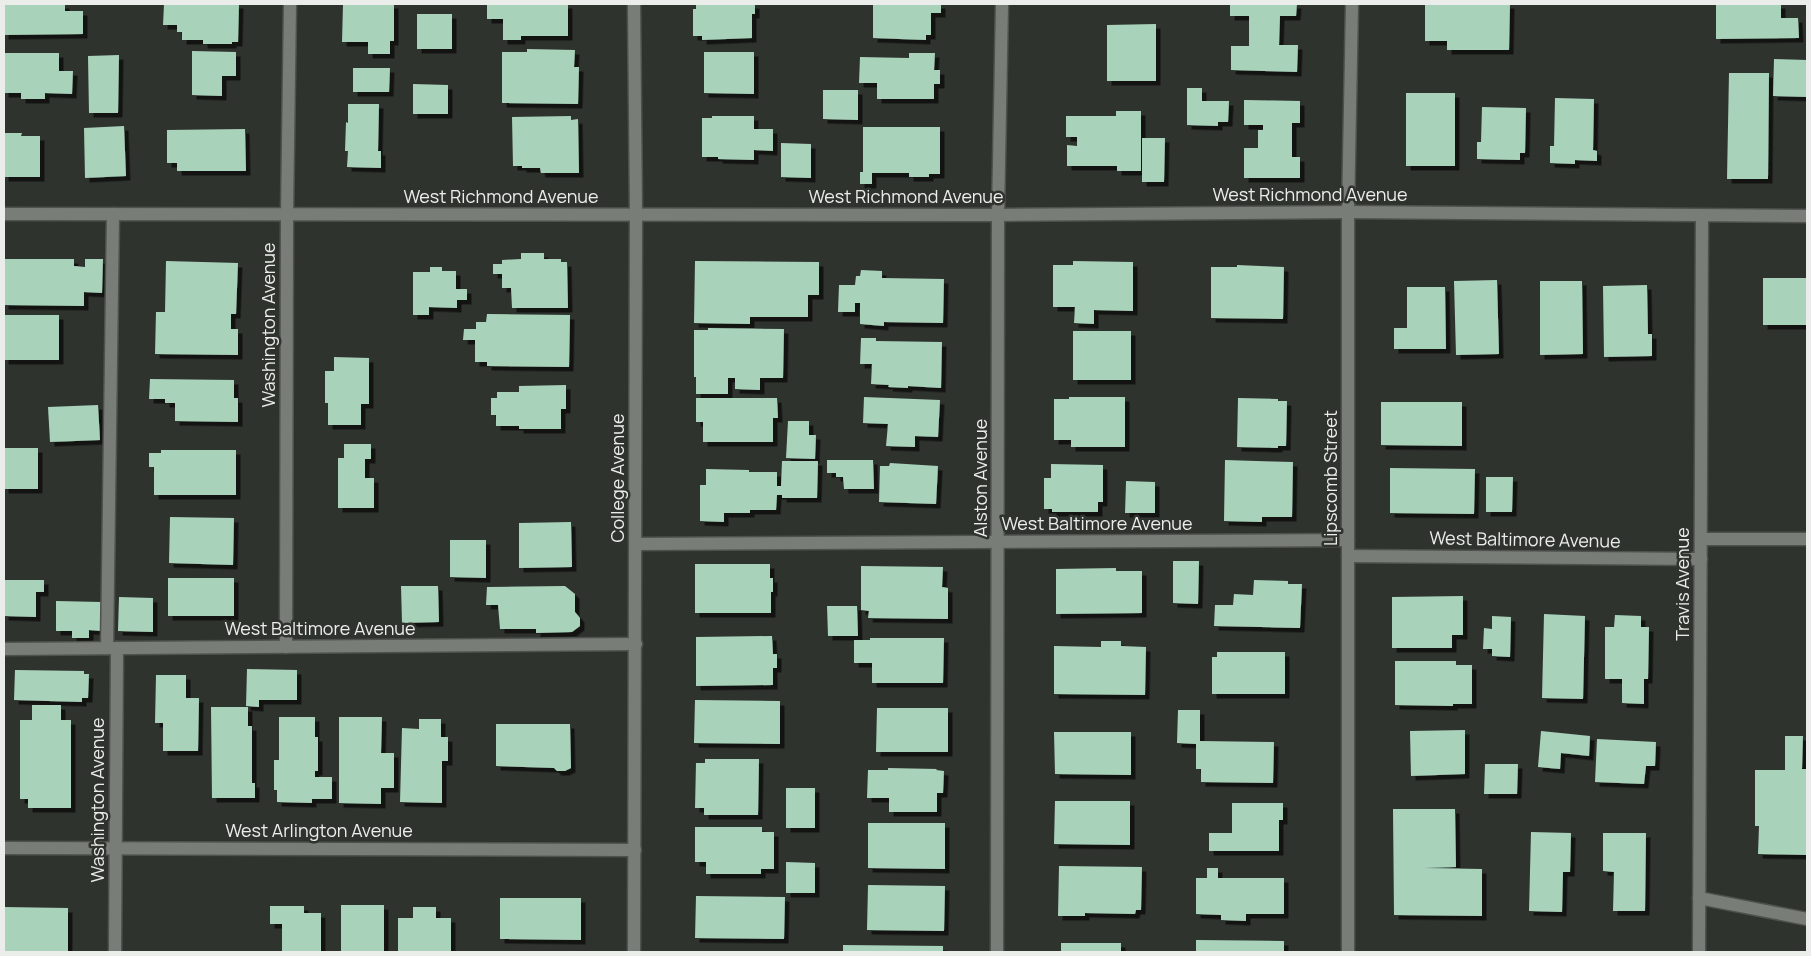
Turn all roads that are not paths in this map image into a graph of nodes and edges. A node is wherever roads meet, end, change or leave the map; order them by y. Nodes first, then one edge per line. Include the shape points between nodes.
1 (290, 4) edge
2 (634, 4) edge
3 (1002, 4) edge
4 (1352, 4) edge
5 (1348, 212) junction
6 (4, 214) edge
7 (112, 214) junction
8 (287, 214) junction
9 (636, 214) junction
10 (998, 215) junction
11 (1702, 216) junction
12 (1807, 216) edge
13 (1701, 538) junction
14 (1807, 539) edge
15 (1348, 540) junction
16 (998, 542) junction
17 (636, 544) junction
18 (1348, 556) junction
19 (1701, 559) junction
20 (636, 644) junction
21 (286, 647) junction
22 (112, 648) junction
23 (4, 649) edge
24 (4, 848) edge
25 (116, 848) junction
26 (635, 850) junction
27 (1699, 898) junction
28 (1807, 920) edge
29 (116, 952) edge
30 (634, 952) edge
31 (997, 952) edge
32 (1348, 952) edge
33 (1699, 952) edge

1 - 8 street, Washington Avenue
2 - 9 street, College Avenue
3 - 10 street, Alston Avenue
4 - 5 street, Lipscomb Street
5 - 10 street, West Richmond Avenue
5 - 11 street, West Richmond Avenue
5 - 15 street, Lipscomb Street
6 - 7 street, West Richmond Avenue
7 - 8 street, West Richmond Avenue
7 - 22 street, Washington Avenue
8 - 9 street, West Richmond Avenue
8 - 21 street, Washington Avenue
9 - 10 street, West Richmond Avenue
9 - 17 street, College Avenue
10 - 16 street, Alston Avenue
11 - 12 street, West Richmond Avenue
11 - 13 street, Travis Avenue
13 - 14 street
13 - 19 street, Travis Avenue
15 - 16 street, West Baltimore Avenue
15 - 18 street, Lipscomb Street
16 - 17 street, West Baltimore Avenue
16 - 31 street, Alston Avenue
17 - 20 street, College Avenue
18 - 19 street, West Baltimore Avenue
18 - 32 street, Lipscomb Street
19 - 27 street, Travis Avenue
20 - 21 street, West Baltimore Avenue
20 - 26 street, College Avenue
21 - 22 street, West Baltimore Avenue
22 - 23 street, West Baltimore Avenue
22 - 25 street, Washington Avenue
24 - 25 street, West Arlington Avenue
25 - 26 street, West Arlington Avenue
25 - 29 street, Washington Avenue
26 - 30 street, College Avenue
27 - 28 street
27 - 33 street, Travis Avenue

